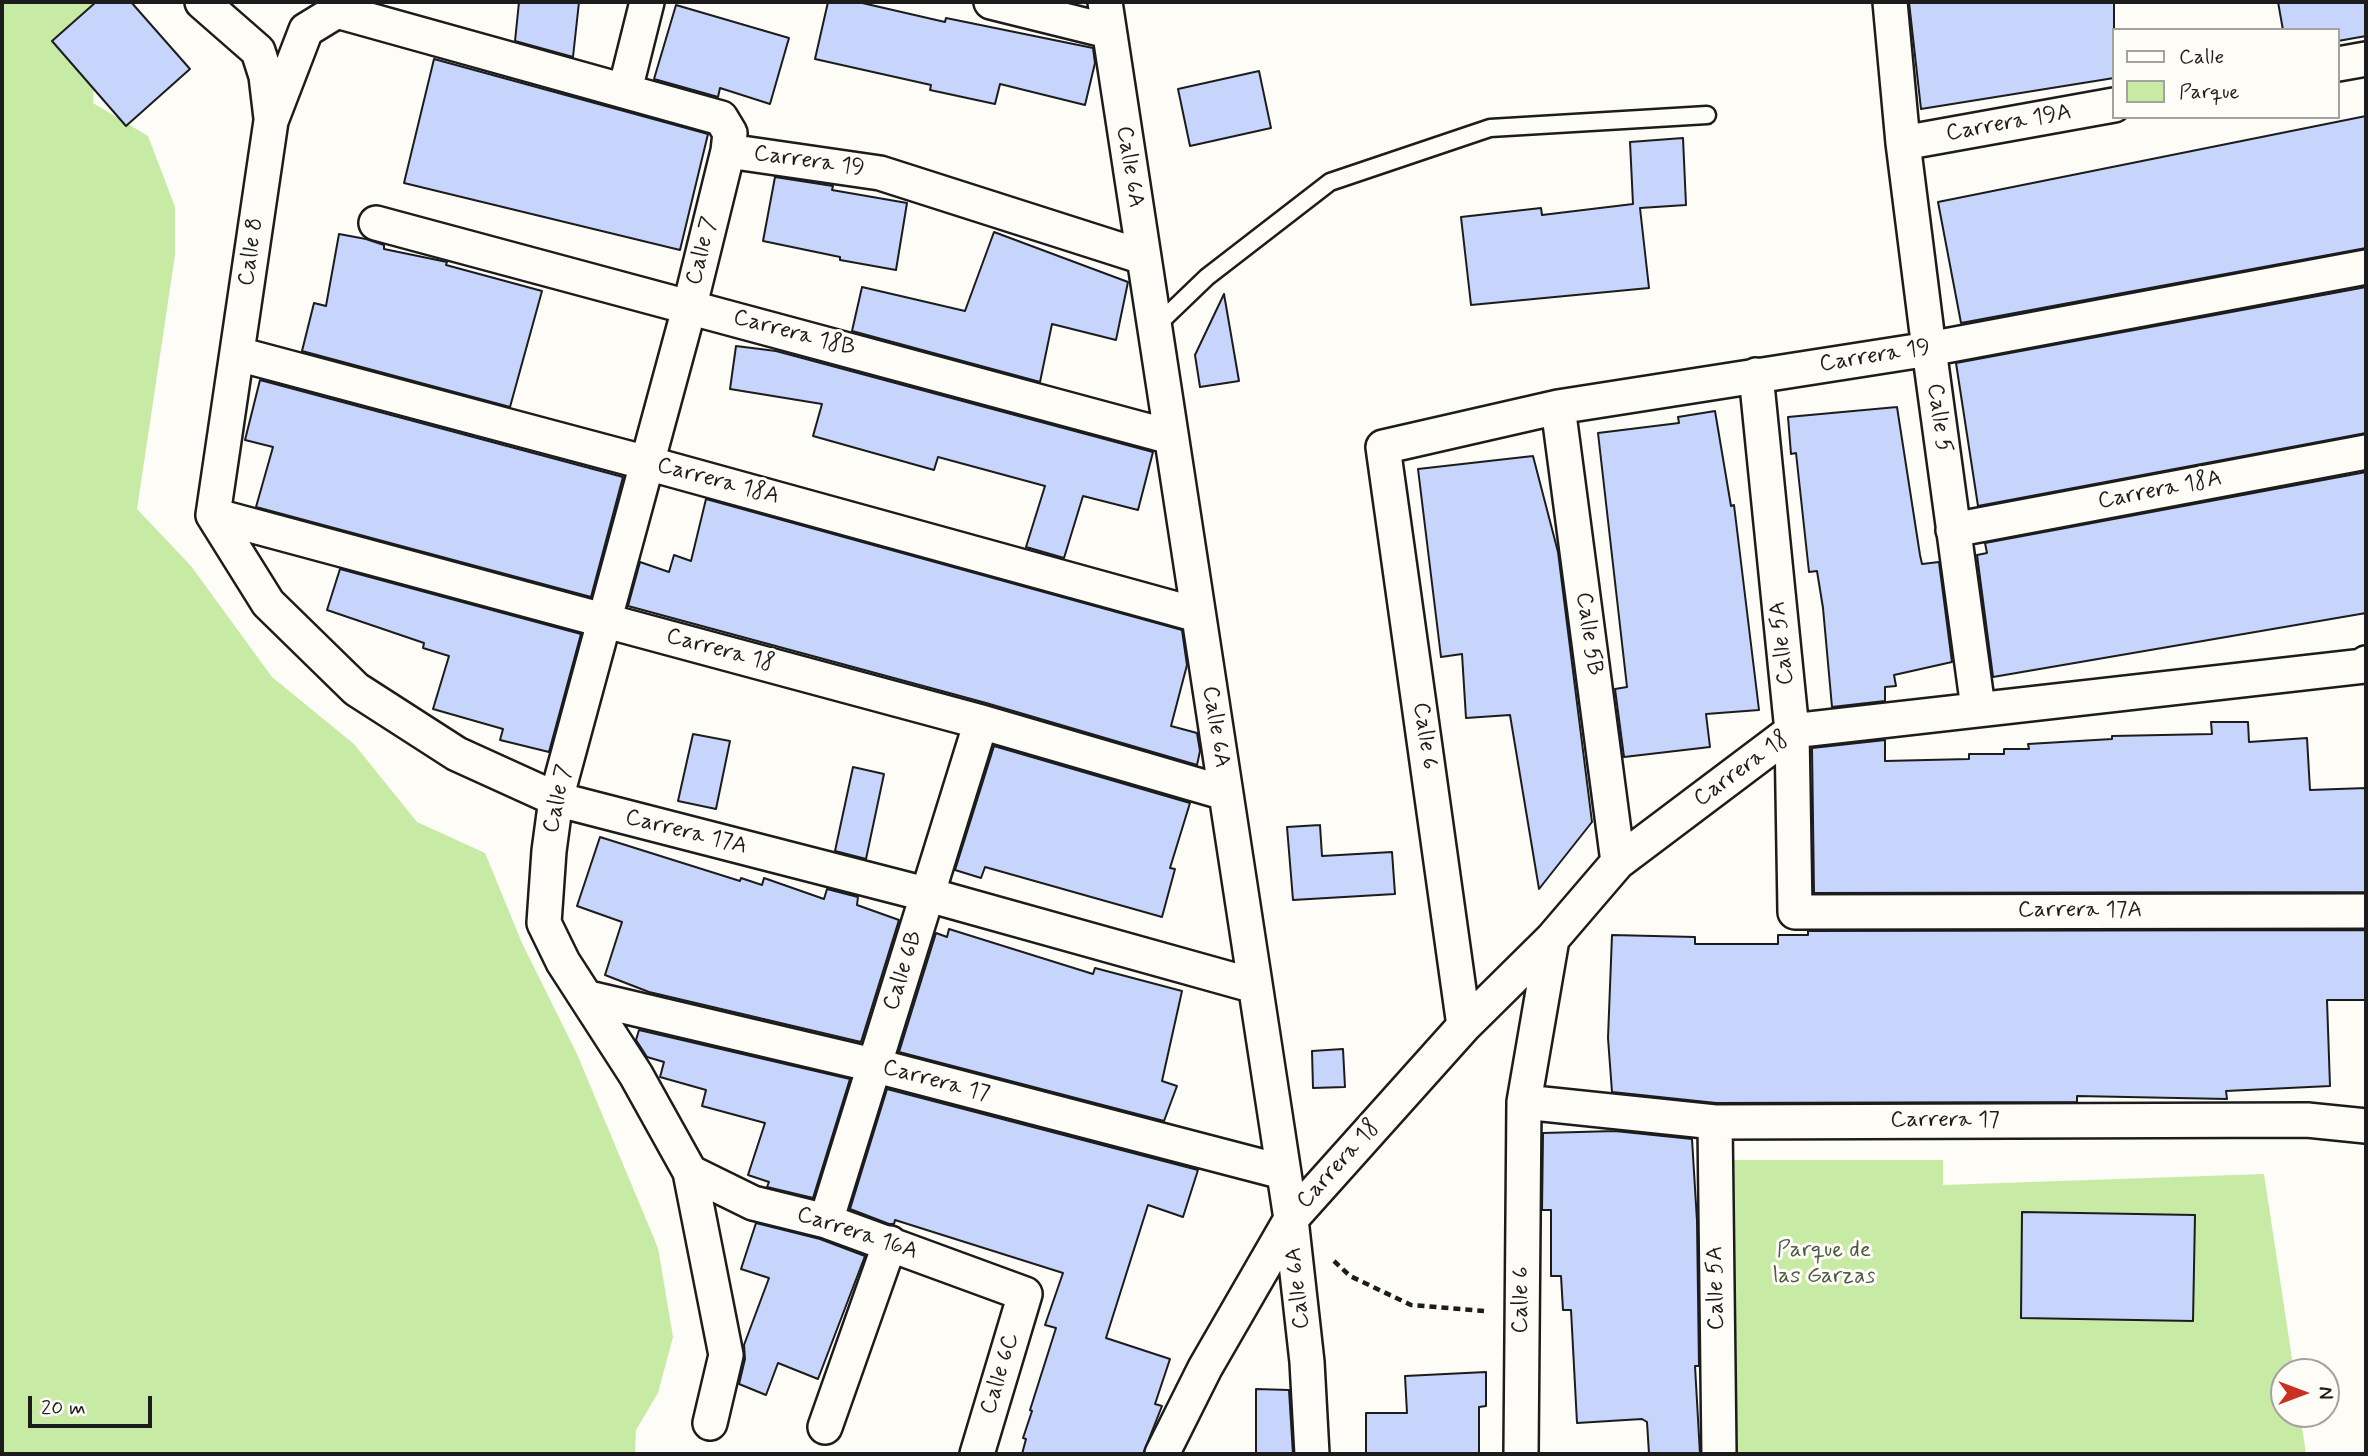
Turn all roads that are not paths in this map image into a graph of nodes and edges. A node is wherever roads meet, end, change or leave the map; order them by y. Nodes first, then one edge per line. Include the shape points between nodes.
1 (202, 2) edge
2 (647, 2) edge
3 (991, 2) edge
4 (1890, 2) edge
5 (337, 11) joint
6 (1107, 16) edge
7 (2366, 59) edge
8 (2340, 64) edge
9 (625, 90) junction
10 (2112, 105) edge
11 (1707, 115) dead end
12 (271, 121) junction
13 (1903, 143) junction
14 (728, 151) junction
15 (376, 223) dead end
16 (1143, 257) junction
17 (2366, 267) edge
18 (690, 305) junction
19 (1154, 327) junction
20 (1929, 349) junction
21 (237, 354) junction
22 (1756, 374) junction
23 (1558, 407) junction
24 (1171, 437) junction
25 (1383, 447) joint
26 (2366, 452) edge
27 (647, 463) junction
28 (213, 515) junction
29 (1953, 530) junction
30 (1198, 615) junction
31 (605, 619) junction
32 (2365, 667) edge
33 (1978, 708) junction
34 (981, 722) junction
35 (1792, 731) junction
36 (1225, 793) junction
37 (556, 799) junction
38 (1618, 862) junction
39 (929, 895) junction
40 (2366, 911) edge
41 (1795, 912) joint
42 (1552, 939) junction
43 (1255, 986) junction
44 (589, 998) junction
45 (1464, 1026) junction
46 (873, 1066) junction
47 (1524, 1102) junction
48 (1714, 1122) junction
49 (2366, 1126) edge
50 (690, 1172) junction
51 (1283, 1172) junction
52 (1291, 1219) junction
53 (826, 1221) junction
54 (890, 1243) junction
55 (1025, 1294) joint
56 (710, 1423) dead end
57 (825, 1427) dead end
58 (977, 1454) edge
59 (1162, 1454) edge
60 (1312, 1454) edge
61 (1521, 1454) edge
62 (1719, 1454) edge

1 - 12 street via 258,51
2 - 9 street
3 - 6 street
4 - 13 street, Calle 5
5 - 9 street, Carrera 19
5 - 12 street, Calle 8 via 306,30
6 - 16 street, Calle 6A
7 - 8 street
9 - 14 street, Carrera 19 via 721,118 730,133
10 - 13 street, Carrera 19A
11 - 19 lane via 1490,128 1329,182 1206,278
12 - 21 street, Calle 8
13 - 20 street, Calle 5
14 - 16 street, Carrera 19 via 880,173
14 - 18 street, Calle 7
15 - 18 street, Carrera 18B
16 - 19 street, Calle 6A
17 - 20 street, Carrera 19
18 - 24 street, Carrera 18B
18 - 27 street, Calle 7
19 - 24 street, Calle 6A
20 - 22 street, Carrera 19
20 - 29 street, Calle 5
21 - 27 street, Carrera 18A
21 - 28 street, Calle 8
22 - 23 street, Carrera 19
22 - 35 street, Calle 5A
23 - 25 street, Carrera 19
23 - 38 street, Calle 5B
24 - 30 street, Calle 6A
25 - 45 street, Calle 6
26 - 29 street, Carrera 18A
27 - 30 street, Carrera 18A
27 - 31 street, Calle 7
28 - 31 street, Carrera 18
28 - 37 street, Carrera 17A via 268,603 356,689 457,754
29 - 33 street, Calle 5
30 - 36 street, Calle 6A
31 - 34 street, Carrera 18
31 - 37 street, Calle 7
32 - 33 street, Carrera 18
33 - 35 street, Carrera 18
34 - 36 street, Carrera 18
34 - 39 street, Calle 6B
35 - 38 street, Carrera 18
35 - 41 street, Calle 5A
36 - 43 street, Calle 6A
37 - 39 street, Carrera 17A
37 - 44 street, Calle 7 via 544,923 563,962
38 - 42 street, Carrera 18
39 - 43 street, Carrera 17A
39 - 46 street, Calle 6B
40 - 41 street, Carrera 17A
42 - 45 street, Carrera 18
42 - 47 street, Calle 6
43 - 51 street, Calle 6A
44 - 46 street, Carrera 17
44 - 50 street, Calle 7
45 - 52 street, Carrera 18
46 - 51 street, Carrera 17
46 - 53 street, Calle 6B
47 - 48 street, Carrera 17
47 - 61 street, Calle 6
48 - 49 street, Carrera 17 via 2307,1119
48 - 62 street, Calle 5A
50 - 53 street, Carrera 16A via 753,1203
50 - 56 street, Calle 7 via 726,1354
51 - 52 street, Calle 6A
52 - 59 street via 1205,1368
52 - 60 street, Calle 6A
53 - 54 street, Carrera 16A
54 - 55 street, Carrera 16A
54 - 57 street
55 - 58 street, Calle 6C

